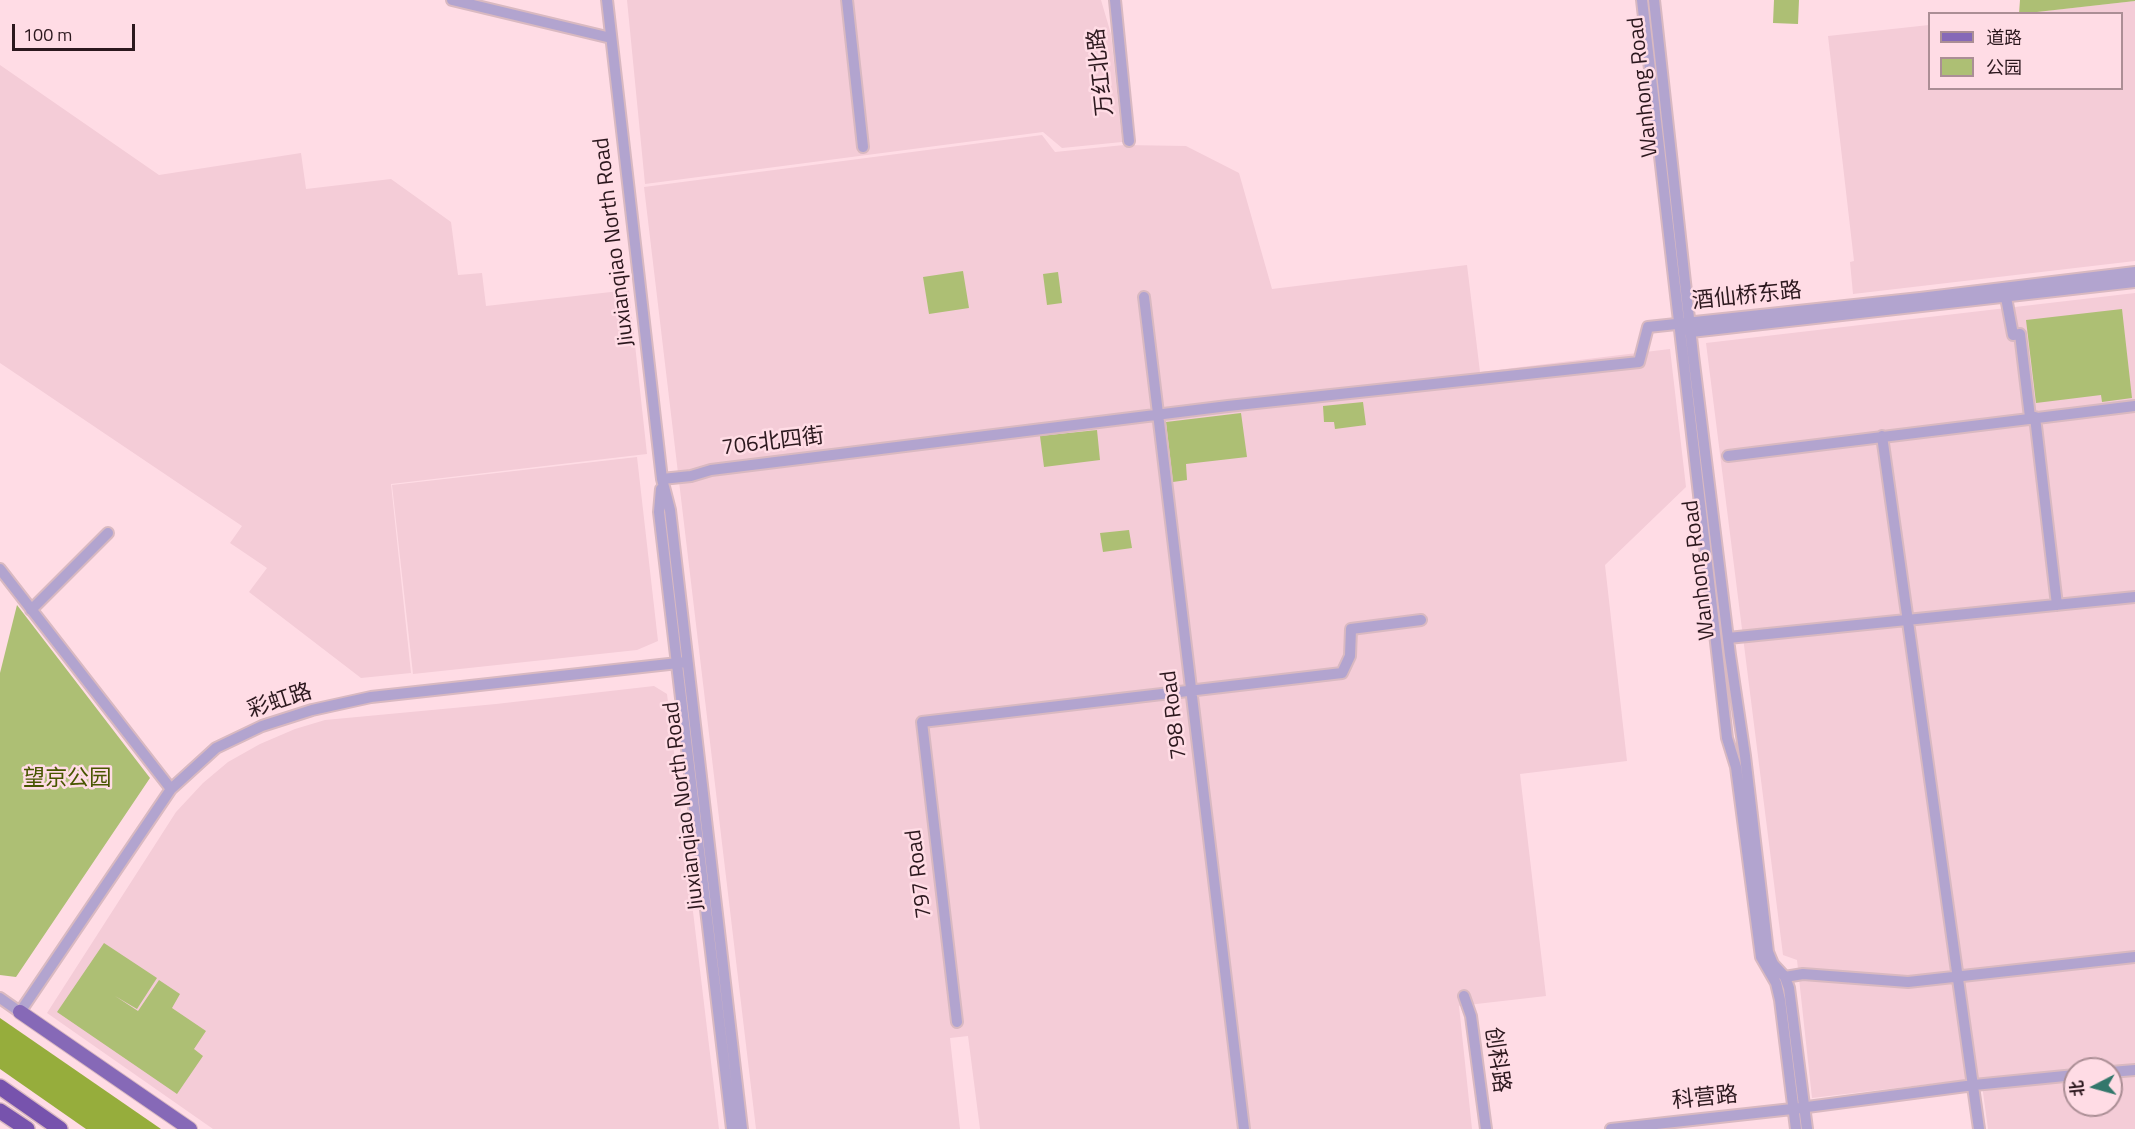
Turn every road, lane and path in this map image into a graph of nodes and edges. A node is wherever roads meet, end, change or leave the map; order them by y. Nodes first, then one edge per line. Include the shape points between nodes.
1 (452, 0) edge
2 (607, 0) edge
3 (847, 0) edge
4 (1115, 0) edge
5 (1642, 0) edge
6 (1653, 0) edge
7 (611, 38) junction
8 (1129, 141) dead end
9 (863, 147) dead end
10 (2135, 272) edge
11 (2135, 282) edge
12 (2005, 293) junction
13 (1144, 297) dead end
14 (1686, 326) junction
15 (2135, 406) edge
16 (1158, 415) junction
17 (2032, 417) junction
18 (1882, 436) junction
19 (1728, 456) dead end
20 (662, 479) junction
21 (108, 533) dead end
22 (0, 569) edge
23 (2135, 597) edge
24 (2057, 605) junction
25 (31, 610) junction
26 (1421, 620) dead end
27 (1907, 621) junction
28 (1728, 638) junction
29 (682, 662) junction
30 (1191, 691) junction
31 (171, 789) junction
32 (2135, 957) edge
33 (1959, 976) junction
34 (1785, 977) junction
35 (1464, 996) dead end
36 (0, 998) edge
37 (20, 1012) junction
38 (957, 1022) dead end
39 (2063, 1077) edge
40 (1974, 1085) junction
41 (0, 1087) edge
42 (1798, 1108) junction
43 (0, 1111) edge
44 (27, 1129) edge
45 (60, 1129) edge
46 (190, 1129) edge
47 (732, 1129) edge
48 (742, 1129) edge
49 (1244, 1129) edge
50 (1486, 1129) edge
51 (1611, 1129) edge
52 (1796, 1129) edge
53 (1807, 1129) edge
54 (1979, 1129) edge

1 - 7 street
2 - 7 street, Jiuxianqiao North Road
3 - 9 street
4 - 8 street, 万红北路
5 - 14 street, Wanhong Road
6 - 14 street, Wanhong Road
7 - 20 street, Jiuxianqiao North Road
10 - 12 street, 酒仙桥东路
11 - 12 street, 酒仙桥东路
12 - 14 street, 酒仙桥东路
12 - 17 street via 2013,335 2020,334
13 - 16 street, 798 Road
14 - 16 street, 酒仙桥东路 via 1648,327 1639,362
14 - 28 street, Wanhong Road
14 - 42 street, Wanhong Road via 1727,738 1736,767 1761,957 1776,983
15 - 17 street
16 - 20 street, 706北四街
16 - 30 street, 798 Road
17 - 18 street
17 - 24 street
18 - 19 street
18 - 27 street
20 - 29 street, Jiuxianqiao North Road via 659,512
21 - 25 street
22 - 25 street
23 - 24 street
24 - 27 street
25 - 31 street
26 - 30 street via 1351,630 1350,656 1342,673
27 - 28 street
27 - 33 street
28 - 34 street, Wanhong Road via 1768,952
29 - 31 street, 彩虹路 via 371,697 312,710 262,726 216,747
29 - 47 street, Jiuxianqiao North Road
29 - 48 street, Jiuxianqiao North Road
30 - 38 street, 797 Road via 922,722
30 - 49 street, 798 Road
31 - 37 street, 彩虹路
32 - 33 street
33 - 34 street via 1908,982 1803,974
33 - 40 street
34 - 42 street, Wanhong Road
35 - 50 street, 创科路 via 1471,1016
36 - 37 street
37 - 46 main road
39 - 40 street, 科营路
40 - 42 street, 科营路
40 - 54 street
41 - 45 highway
42 - 51 street, 科营路
42 - 52 street, Wanhong Road
42 - 53 street, Wanhong Road
43 - 44 highway

